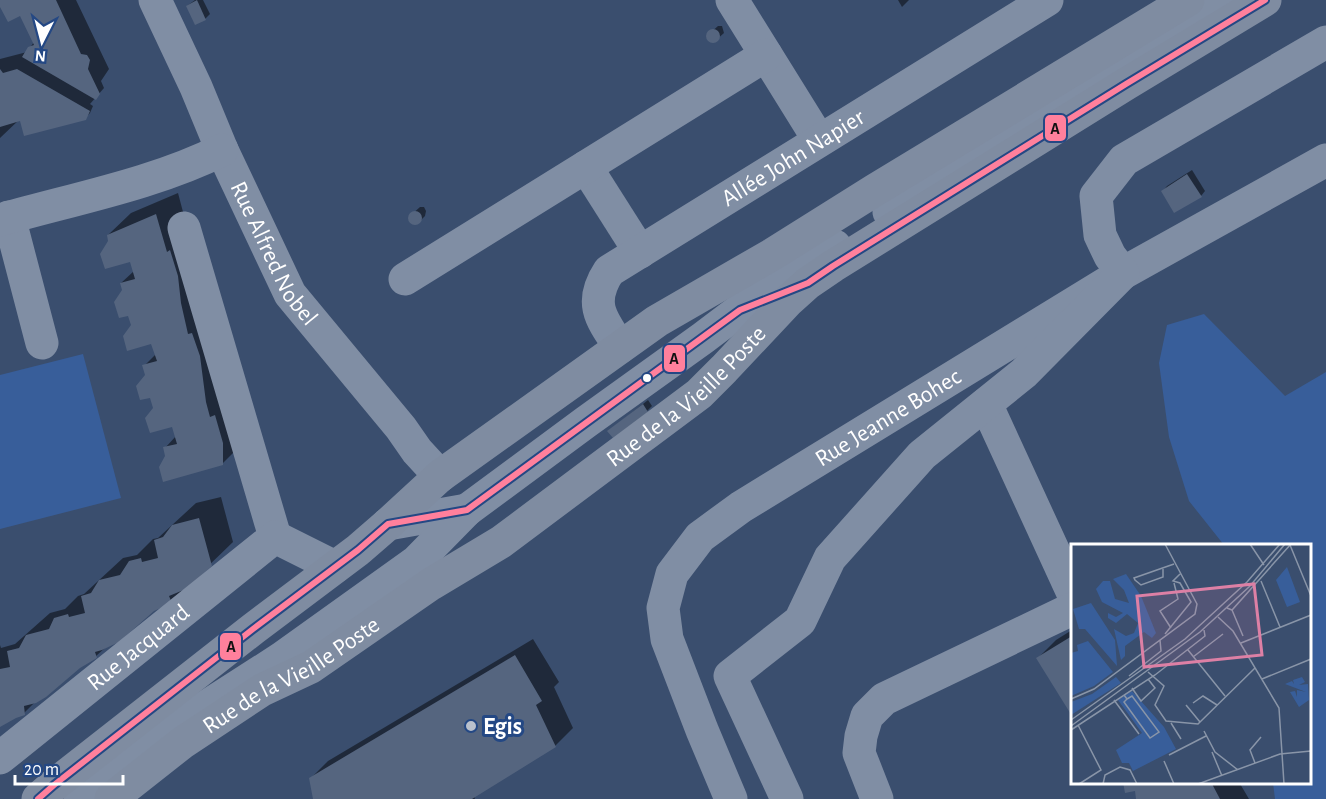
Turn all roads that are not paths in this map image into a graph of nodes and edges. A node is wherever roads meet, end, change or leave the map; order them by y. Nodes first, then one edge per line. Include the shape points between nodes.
1 (155, 0) edge
2 (732, 0) edge
3 (1047, 0) edge
4 (1188, 0) edge
5 (1232, 0) edge
6 (1265, 0) edge
7 (1326, 42) edge
8 (766, 55) junction
9 (819, 140) junction
10 (222, 150) junction
11 (1326, 160) edge
12 (586, 167) junction
13 (4, 218) edge
14 (184, 228) dead end
15 (640, 252) junction
16 (1123, 273) junction
17 (405, 279) dead end
18 (808, 283) junction
19 (740, 310) junction
20 (42, 344) dead end
21 (620, 347) junction
22 (986, 404) junction
23 (440, 476) junction
24 (467, 510) junction
25 (388, 524) junction
26 (275, 537) junction
27 (335, 567) junction
28 (1071, 589) edge
29 (1071, 609) edge
30 (0, 758) edge
31 (38, 799) edge
32 (80, 799) edge
33 (111, 799) edge
34 (731, 799) edge
35 (787, 799) edge
36 (877, 799) edge

1 - 10 street, Rue Alfred Nobel
2 - 8 street
3 - 9 street, Allée John Napier
4 - 21 main road, Rue de la Vieille Poste via 773,254 681,306
5 - 19 street via 824,253
6 - 18 main road, Rue de la Vieille Poste
7 - 16 street via 1124,160 1096,196 1100,235
8 - 9 street
8 - 12 street
9 - 15 street, Allée John Napier
10 - 13 street via 145,180
10 - 23 street, Rue Alfred Nobel via 290,294
11 - 16 street, Rue Jeanne Bohec
12 - 15 street
12 - 17 street
13 - 20 street
14 - 26 street
15 - 21 street, Allée John Napier via 609,271 598,294 602,319
16 - 22 street via 1024,373
16 - 34 street, Rue Jeanne Bohec via 741,507 700,537 672,574 663,608 667,639
18 - 19 street
18 - 33 main road, Rue de la Vieille Poste via 699,394 501,542 431,584 311,668 262,690 182,743
19 - 24 street
21 - 23 main road, Rue de la Vieille Poste
22 - 28 street
22 - 35 street via 921,455 830,558 800,621 730,676
23 - 25 main road, Rue de la Vieille Poste
24 - 25 street
24 - 32 street via 416,562 282,658 170,730
25 - 27 main road, Rue de la Vieille Poste
26 - 27 street
26 - 30 street, Rue Jacquard
27 - 31 main road, Rue de la Vieille Poste
29 - 36 street via 885,699 867,716 859,753

